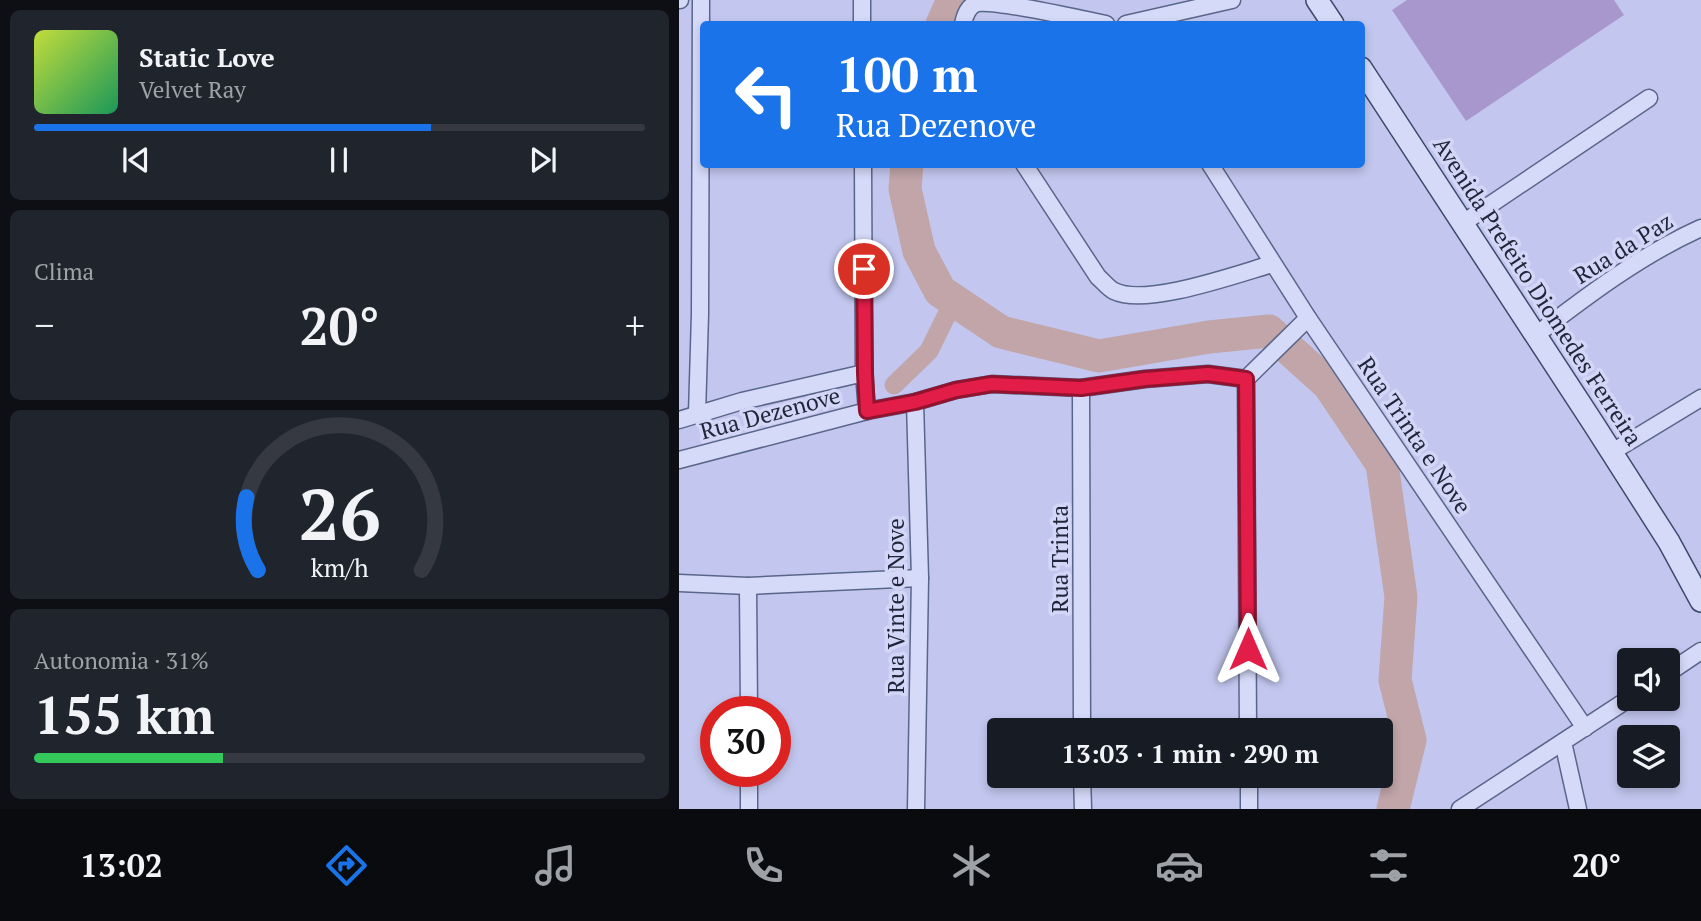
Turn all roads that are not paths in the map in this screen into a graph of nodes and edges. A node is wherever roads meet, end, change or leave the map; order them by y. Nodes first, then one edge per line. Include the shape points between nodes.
1 (701, 0) edge
2 (862, 0) edge
3 (1232, 0) edge
4 (1317, 0) edge
5 (701, 21) edge
6 (862, 21) edge
7 (964, 21) edge
8 (1093, 21) edge
9 (1139, 21) edge
10 (1331, 21) edge
11 (1365, 74) edge
12 (1649, 98) dead end
13 (700, 168) edge
14 (863, 168) edge
15 (1027, 168) edge
16 (1212, 168) edge
17 (1463, 223) junction
18 (1701, 228) edge
19 (1272, 264) junction
20 (1308, 318) junction
21 (1536, 335) junction
22 (865, 373) junction
23 (1246, 379) junction
24 (1081, 388) junction
25 (1701, 398) edge
26 (915, 402) junction
27 (867, 411) junction
28 (697, 414) junction
29 (679, 420) edge
30 (1612, 452) junction
31 (679, 460) edge
32 (920, 578) junction
33 (679, 583) edge
34 (748, 586) junction
35 (1701, 601) edge
36 (1701, 651) edge
37 (1680, 665) edge
38 (749, 696) edge
39 (1617, 707) edge
40 (1082, 718) edge
41 (1248, 718) edge
42 (1585, 728) junction
43 (1563, 743) junction
44 (749, 787) edge
45 (1082, 788) edge
46 (1249, 788) edge
47 (749, 809) edge
48 (916, 809) edge
49 (1083, 809) edge
50 (1249, 809) edge
51 (1460, 809) edge
52 (1578, 809) edge

1 - 5 street
2 - 6 street
3 - 9 street
4 - 10 street
7 - 8 street via 969,8 994,0
11 - 17 street, Avenida Prefeito Diomedes Ferreira
12 - 17 street
13 - 28 street
14 - 22 street
15 - 19 street via 1098,277 1112,291 1165,294
16 - 19 street, Rua Trinta e Nove
17 - 21 street, Avenida Prefeito Diomedes Ferreira
18 - 21 street, Rua da Paz via 1596,289
19 - 20 street, Rua Trinta e Nove
20 - 23 street
20 - 42 street, Rua Trinta e Nove
21 - 30 street, Avenida Prefeito Diomedes Ferreira
22 - 27 street
22 - 28 street
23 - 24 street, Rua Dezenove via 1208,374
23 - 41 street
24 - 26 street, Rua Dezenove via 992,384
24 - 40 street, Rua Trinta
25 - 30 street
26 - 27 street, Rua Dezenove
26 - 32 street, Rua Vinte e Nove
27 - 31 street, Rua Dezenove
28 - 29 street
30 - 35 street, Avenida Prefeito Diomedes Ferreira
32 - 34 street
32 - 48 street, Rua Vinte e Nove
33 - 34 street
34 - 38 street
36 - 37 street
39 - 42 street
42 - 43 street
43 - 51 street
43 - 52 street
44 - 47 street
45 - 49 street
46 - 50 street

